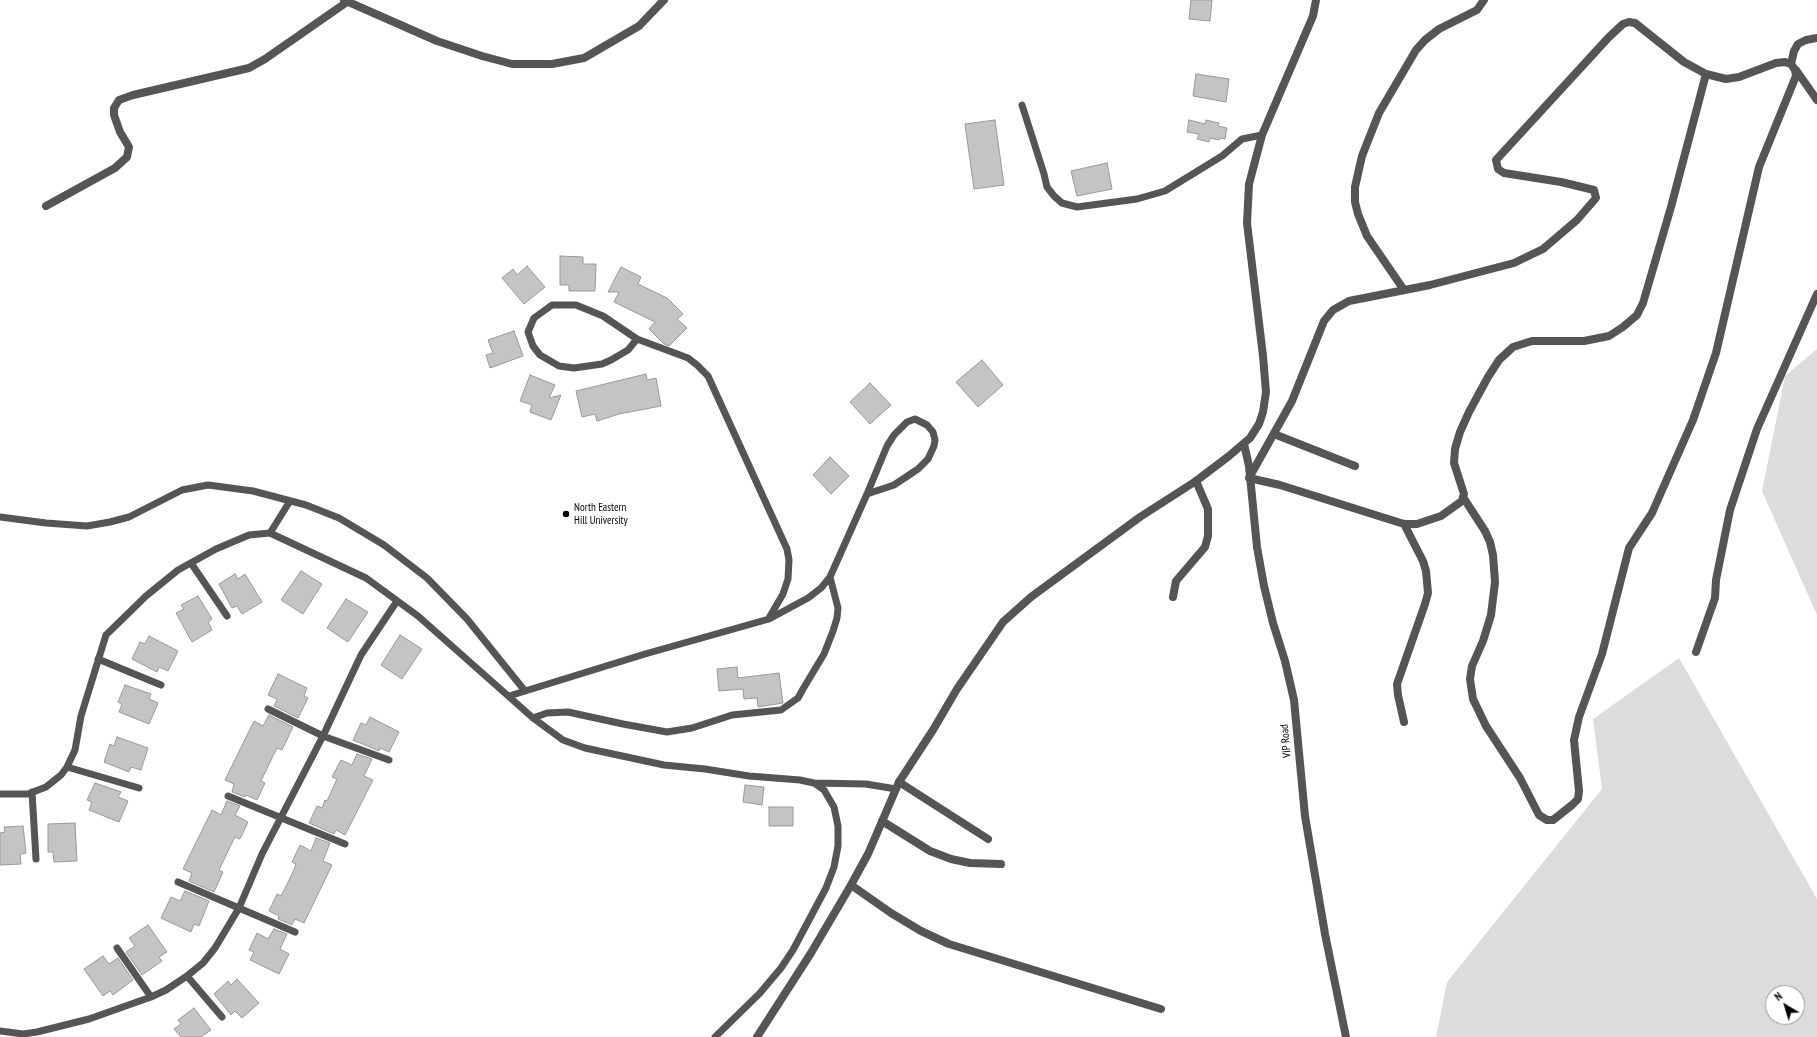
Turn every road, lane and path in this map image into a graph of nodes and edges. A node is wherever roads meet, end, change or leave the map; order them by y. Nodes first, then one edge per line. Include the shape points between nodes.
1 (664, 0) edge
2 (1316, 0) edge
3 (1484, 0) edge
4 (345, 1) edge
5 (1817, 38) edge
6 (1793, 67) junction
7 (1706, 74) junction
8 (1817, 100) edge
9 (1022, 105) dead end
10 (1262, 135) junction
11 (46, 206) dead end
12 (1404, 290) junction
13 (1817, 294) edge
14 (637, 339) junction
15 (1274, 434) junction
16 (1244, 444) junction
17 (1355, 466) dead end
18 (1249, 478) junction
19 (1196, 481) junction
20 (867, 494) junction
21 (1463, 498) junction
22 (290, 500) junction
23 (0, 517) edge
24 (1404, 524) junction
25 (270, 533) junction
26 (191, 564) junction
27 (830, 577) junction
28 (1173, 597) dead end
29 (397, 601) junction
30 (227, 616) dead end
31 (769, 618) junction
32 (1696, 652) dead end
33 (98, 658) junction
34 (161, 685) dead end
35 (525, 691) junction
36 (509, 696) junction
37 (268, 709) dead end
38 (533, 718) junction
39 (1404, 722) dead end
40 (323, 736) junction
41 (389, 760) dead end
42 (67, 767) junction
43 (814, 783) junction
44 (897, 785) junction
45 (138, 788) dead end
46 (32, 792) junction
47 (0, 794) edge
48 (228, 796) dead end
49 (282, 818) junction
50 (882, 821) junction
51 (988, 839) dead end
52 (345, 844) dead end
53 (36, 859) dead end
54 (1002, 864) dead end
55 (178, 882) dead end
56 (851, 885) junction
57 (239, 908) junction
58 (296, 932) dead end
59 (117, 948) dead end
60 (188, 976) junction
61 (151, 998) junction
62 (1161, 1009) dead end
63 (222, 1017) dead end
64 (0, 1031) edge
65 (715, 1037) edge
66 (757, 1037) edge
67 (1346, 1037) edge

1 - 4 street via 639,26 584,58 552,64 512,64 482,56 437,41
2 - 10 street via 1313,16
3 - 12 street via 1477,10 1439,29 1416,50 1379,112 1362,156 1354,202 1367,236
4 - 11 street via 265,59 248,68 119,100 114,108 114,115 129,147 127,157 115,168
5 - 6 street via 1798,44 1794,51
6 - 7 street via 1785,62 1776,63 1739,77 1726,79
6 - 8 street
6 - 21 street via 1796,76 1759,167 1716,353 1692,420 1652,513 1632,542 1627,555 1602,654 1579,717 1574,740 1578,799 1553,820 1547,820 1539,815 1520,778 1486,726 1473,699 1470,679 1472,666 1491,615 1495,582 1490,542
7 - 12 street via 1684,62 1635,23 1623,24 1609,36 1496,160 1498,169 1504,173 1594,190 1596,198 1578,220 1544,249 1514,264
7 - 21 street via 1671,207 1637,315 1609,336 1584,341 1532,341 1513,347 1499,360 1469,412 1455,449 1454,463
9 - 10 lane via 1047,187 1062,203 1077,207 1137,199 1165,191 1222,156 1242,139
10 - 16 street via 1249,184 1247,223 1266,392 1258,424
12 - 15 street via 1349,301 1333,310 1324,321 1292,401
13 - 32 street via 1755,436 1730,510 1716,580 1715,598
14 - 14 lane via 587,308 563,304 552,305 538,315 528,332 533,346 540,355 559,366 574,368 602,364 628,350
14 - 31 lane via 688,358 708,376 782,538 789,560 788,579 783,594
15 - 17 street
15 - 18 street
16 - 18 street, VIP Road
16 - 19 street
18 - 24 street via 1280,485
18 - 67 street, VIP Road via 1264,586 1294,700 1305,816
19 - 28 street via 1208,509 1208,536 1199,556 1176,581
19 - 44 street via 1166,498 1031,597 1003,622
20 - 20 lane via 887,446 897,431 915,419 927,425 935,440 928,459 894,485
20 - 27 lane
21 - 24 street via 1441,516 1417,524
22 - 23 lane via 253,490 208,486 182,490 129,516 87,526
22 - 25 lane
22 - 35 lane via 339,518 384,545 427,578 467,619
24 - 39 street via 1423,561 1428,593 1397,684
25 - 26 lane via 250,535
25 - 29 lane via 366,578
26 - 30 lane
26 - 33 lane via 178,570 146,596 106,635
27 - 31 lane via 808,598
27 - 38 lane via 838,608 833,631 824,654 798,698 781,710 732,715 692,728 667,732 568,712 547,713
29 - 36 lane via 418,616
29 - 40 lane via 361,655
31 - 35 lane
33 - 34 lane
33 - 42 lane via 81,716 75,750
35 - 36 lane
36 - 38 lane
37 - 40 lane
38 - 43 lane via 563,740 586,748 664,766
40 - 41 lane
40 - 49 lane
42 - 45 lane
42 - 46 lane via 46,787
43 - 44 lane
43 - 65 lane via 829,797 837,816 838,846 826,888 781,968
44 - 50 street
44 - 51 street
46 - 47 lane
46 - 53 lane
48 - 49 lane
49 - 52 lane
49 - 57 lane via 262,854
50 - 54 street via 930,851 951,859 970,863
50 - 56 street
55 - 57 lane
56 - 62 street via 891,913 949,944
56 - 66 street
57 - 58 lane
57 - 60 lane via 215,948
59 - 61 lane
60 - 61 lane
60 - 63 lane
61 - 64 lane via 51,1030 23,1034

